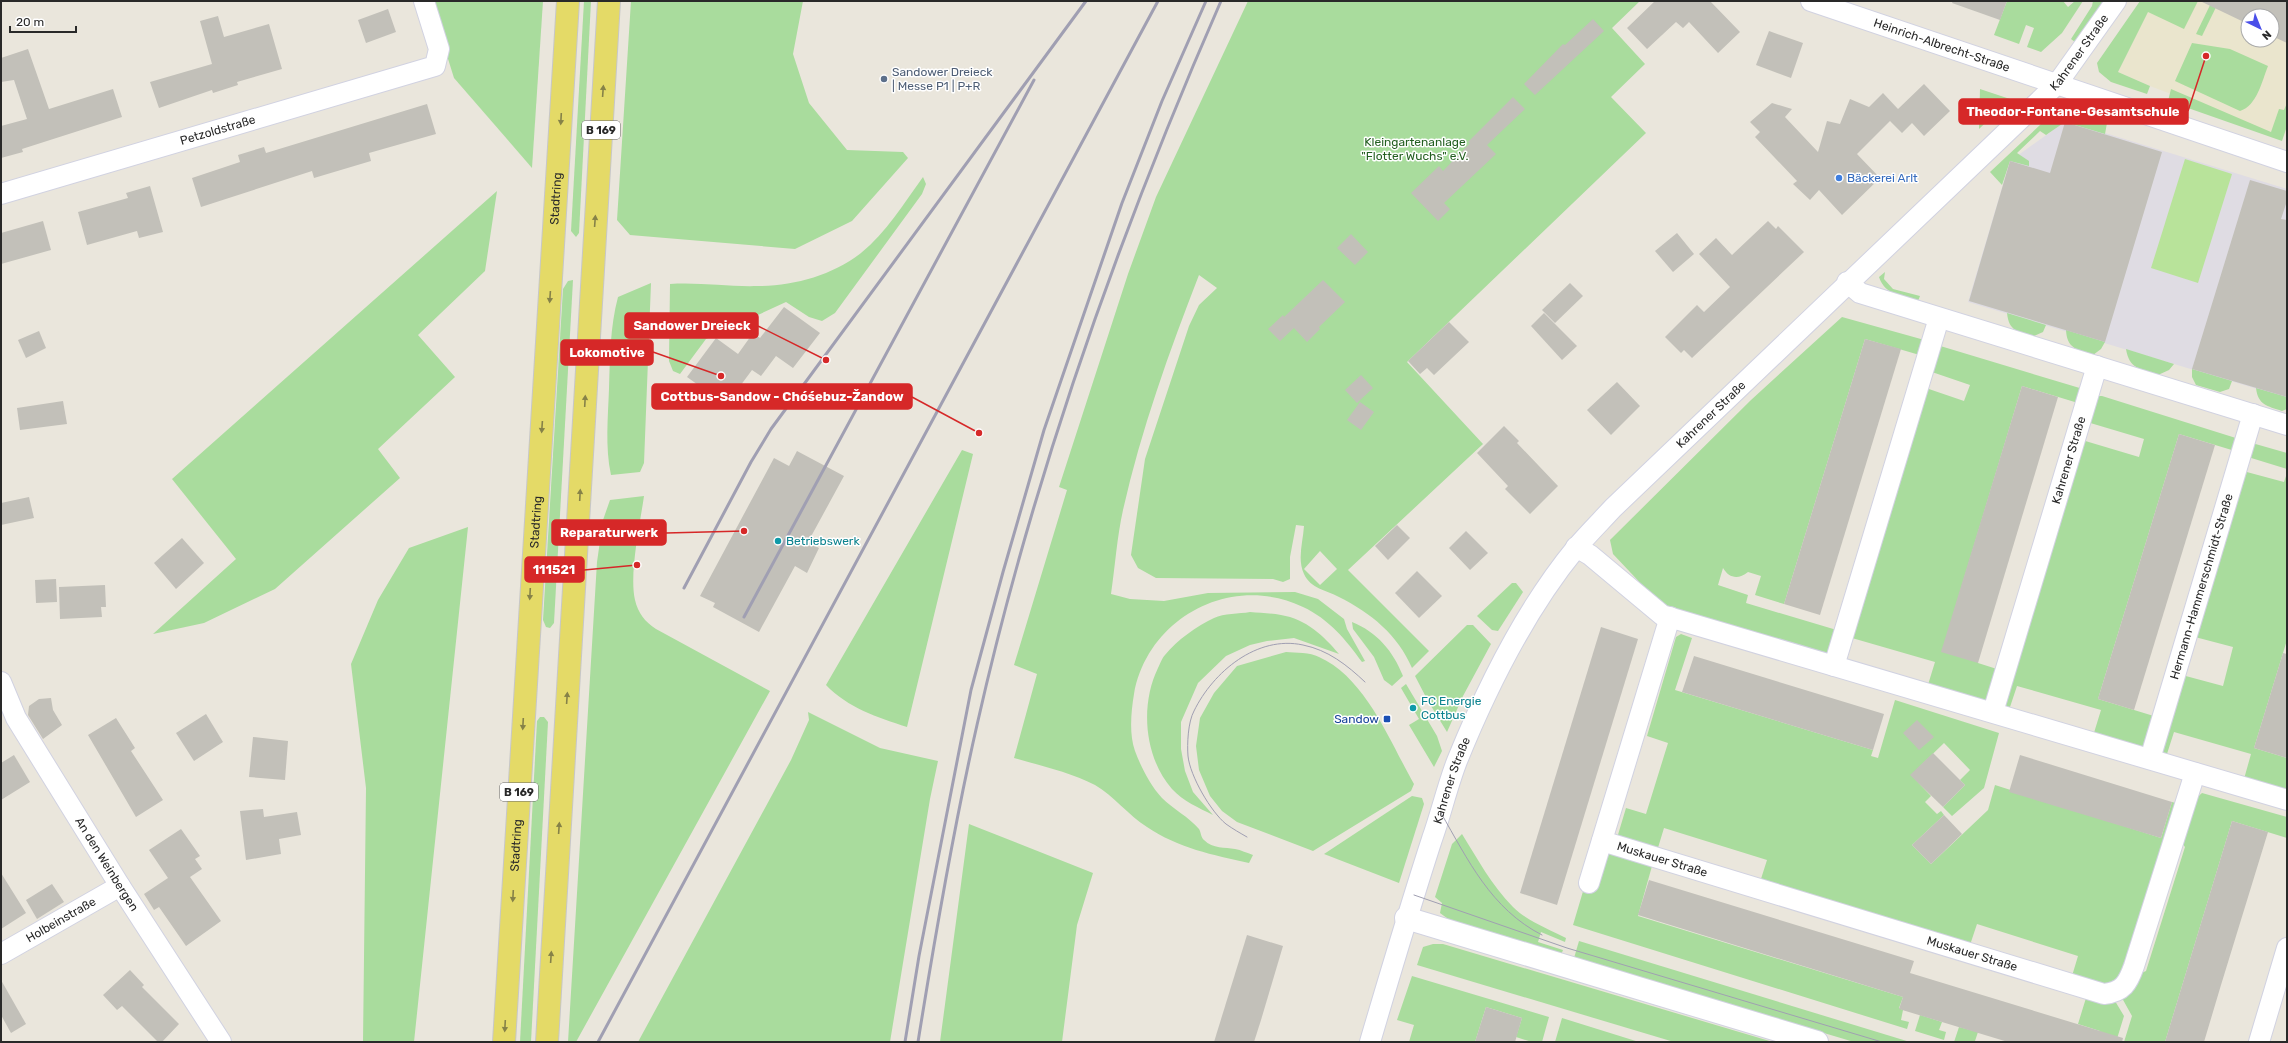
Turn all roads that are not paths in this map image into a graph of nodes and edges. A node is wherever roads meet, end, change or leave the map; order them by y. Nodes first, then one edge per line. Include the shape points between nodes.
1 (424, 1) edge
2 (568, 1) edge
3 (609, 1) edge
4 (2116, 1) edge
5 (1822, 3) edge
6 (2057, 84) junction
7 (2287, 162) edge
8 (1, 194) edge
9 (1847, 282) junction
10 (1939, 318) junction
11 (2097, 366) junction
12 (2253, 414) junction
13 (2287, 425) edge
14 (1576, 547) junction
15 (1670, 617) junction
16 (1834, 666) junction
17 (1, 682) edge
18 (2000, 714) junction
19 (2150, 759) junction
20 (2195, 773) junction
21 (2287, 800) edge
22 (1602, 841) junction
23 (1589, 883) dead end
24 (120, 886) junction
25 (1406, 918) junction
26 (2287, 948) edge
27 (1, 954) edge
28 (221, 1042) edge
29 (504, 1042) edge
30 (546, 1042) edge
31 (1370, 1042) edge
32 (1817, 1042) edge
33 (2260, 1042) edge

1 - 8 street, Petzoldstraße via 439,49 435,66
2 -> 29 main road, Stadtring / B 169
30 -> 3 main road, B 169
4 - 6 street, Kahrener Straße
5 - 6 street, Heinrich-Albrecht-Straße
6 - 7 street, Heinrich-Albrecht-Straße
6 - 9 street, Kahrener Straße
9 - 10 street via 1860,293
9 - 14 street, Kahrener Straße via 1619,502
10 - 11 street
10 - 16 street
11 - 12 street
11 - 18 street, Kahrener Straße
12 - 13 street
12 - 19 street, Hermann-Hammerschmidt-Straße
14 - 15 street via 1590,555 1662,615
14 - 25 street, Kahrener Straße via 1540,598 1486,696 1457,762
15 - 16 street
15 - 22 street, Muskauer Straße
16 - 18 street
17 - 24 street, An den Weinbergen via 16,718
18 - 19 street
19 - 20 street
20 - 21 street
20 - 22 street, Muskauer Straße via 2134,966 2127,984 2116,993 2104,994
22 - 23 street, Muskauer Straße
24 - 27 street, Holbeinstraße
24 - 28 street, An den Weinbergen
25 - 31 street, Kahrener Straße
25 - 32 street
26 - 33 street

